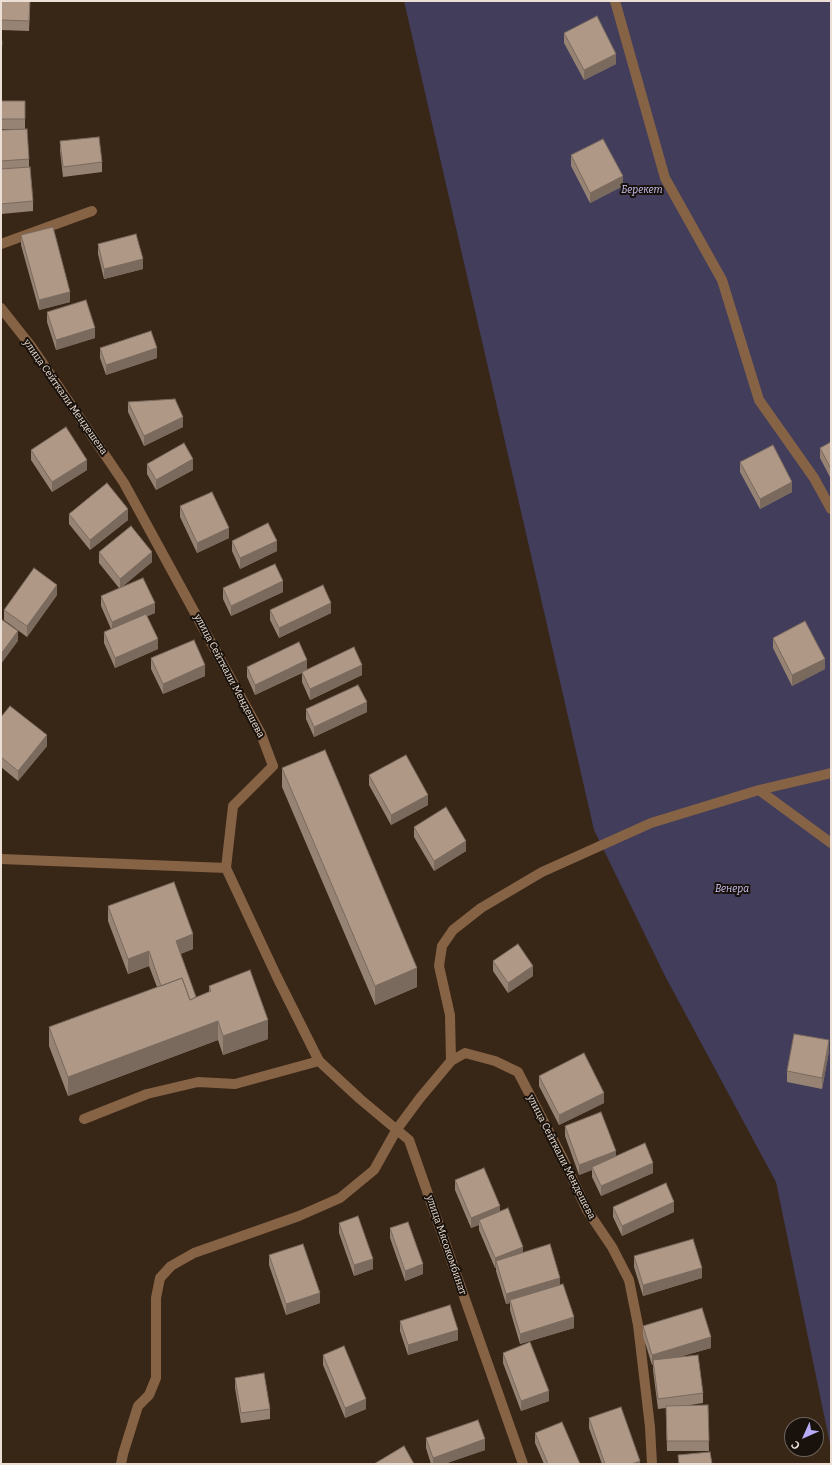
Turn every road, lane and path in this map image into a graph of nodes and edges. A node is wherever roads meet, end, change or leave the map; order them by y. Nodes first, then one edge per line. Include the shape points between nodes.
1 (615, 1) edge
2 (92, 211) dead end
3 (1, 244) edge
4 (1, 308) edge
5 (831, 509) edge
6 (831, 773) edge
7 (759, 790) junction
8 (831, 843) edge
9 (1, 859) edge
10 (226, 868) junction
11 (319, 1061) junction
12 (451, 1061) junction
13 (84, 1119) dead end
14 (397, 1129) junction
15 (121, 1464) edge
16 (523, 1464) edge
17 (652, 1464) edge

1 - 5 street via 666,178 722,280 759,400 814,478
2 - 3 street
4 - 10 street, улица Сейткали Мендешева via 31,346 124,483 261,734 273,766 233,806
6 - 7 street
7 - 8 street
7 - 12 street via 651,823 550,869 481,908 453,930 442,946 439,966 450,1015
9 - 10 street
10 - 11 street
11 - 13 street via 235,1084 198,1082 147,1094
11 - 14 street, улица Мясокомбинат via 360,1100
12 - 14 street, улица Сейткали Мендешева
12 - 17 street, улица Сейткали Мендешева via 466,1053 495,1060 518,1072 587,1210 612,1247 628,1280 638,1325
14 - 15 street, улица Сейткали Мендешева via 374,1170 340,1198 299,1216 194,1253 171,1266 160,1278 156,1298 156,1378 149,1395 138,1406
14 - 16 street, улица Мясокомбинат via 409,1140

